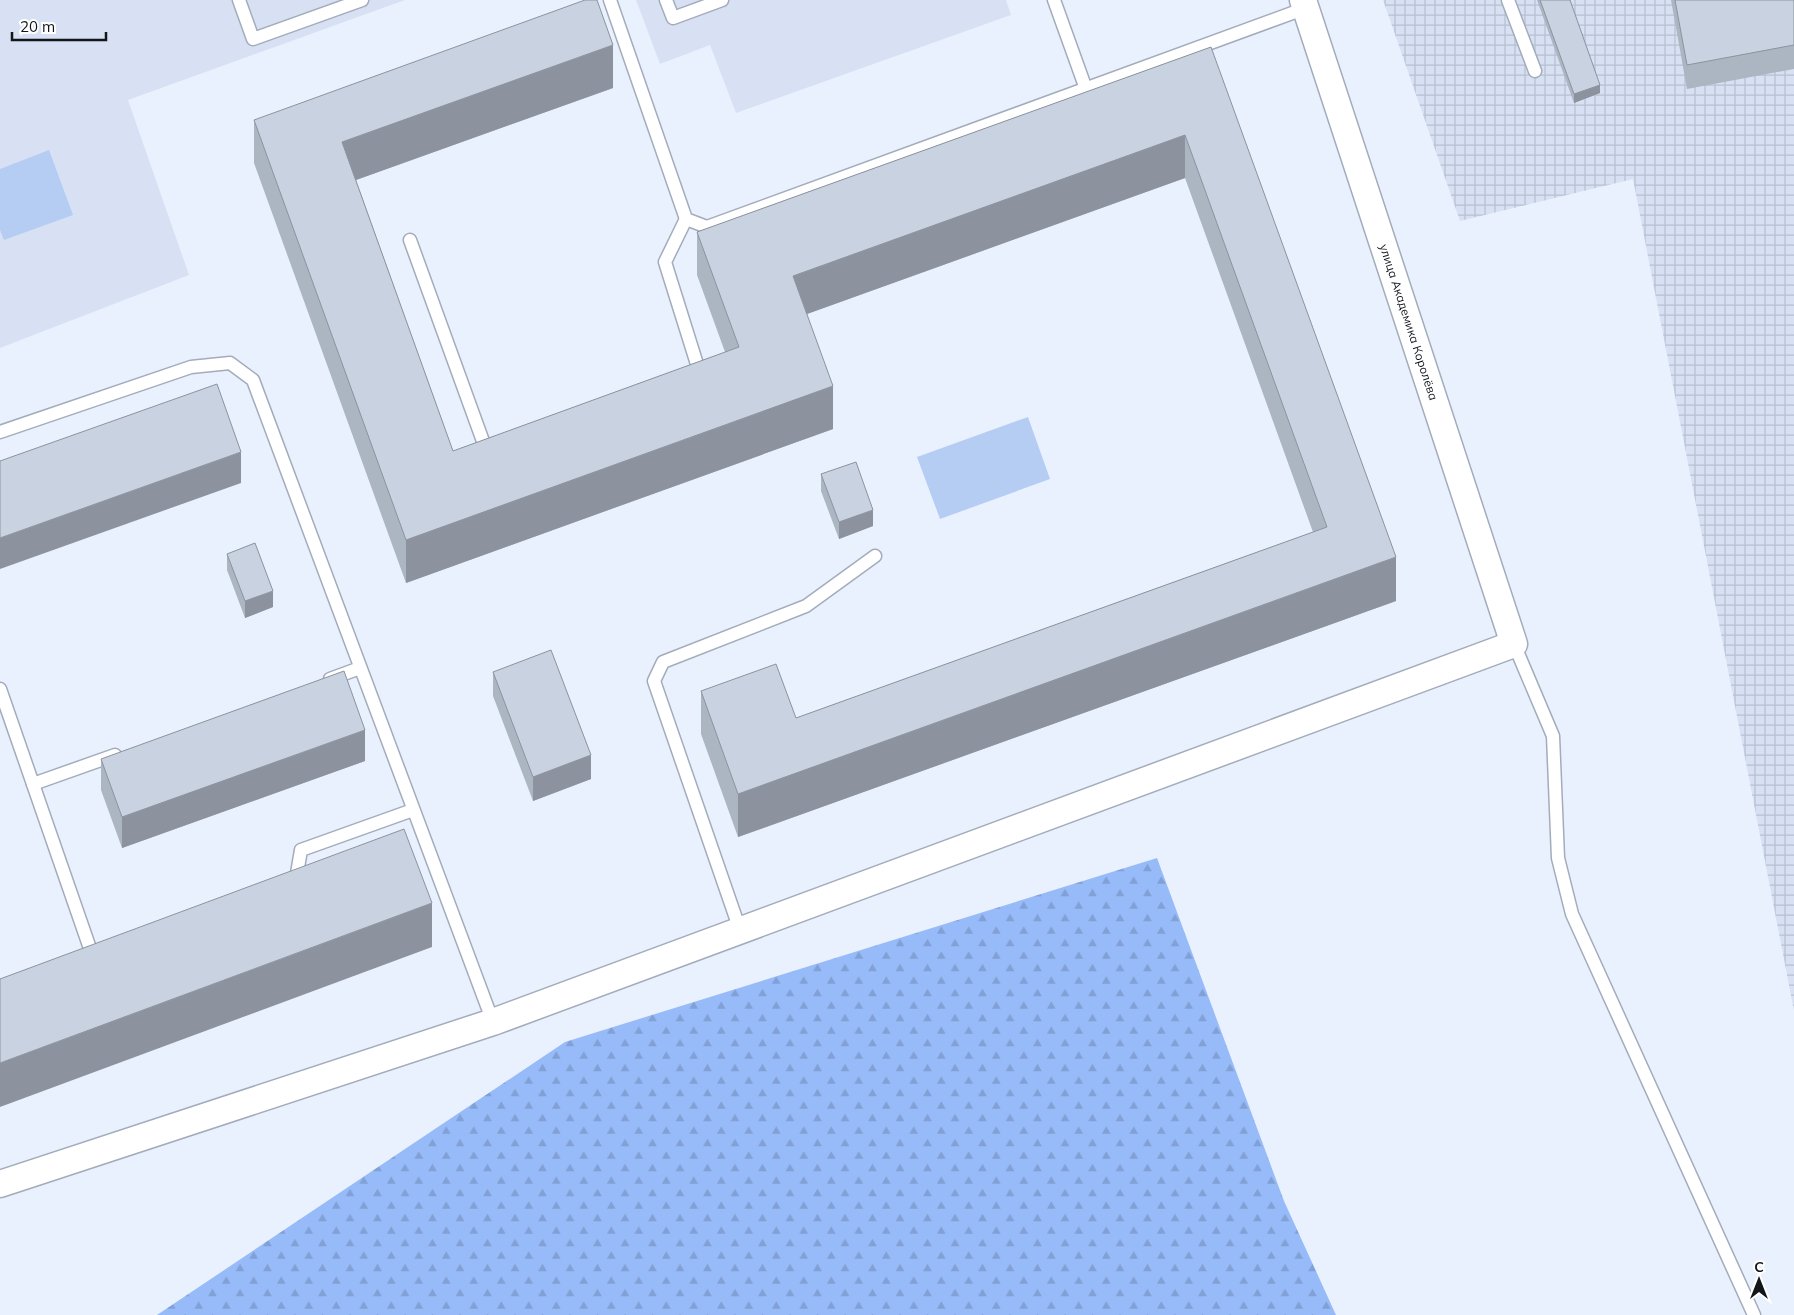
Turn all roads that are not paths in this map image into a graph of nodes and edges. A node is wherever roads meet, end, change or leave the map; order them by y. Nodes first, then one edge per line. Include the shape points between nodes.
1 (240, 0) edge
2 (362, 0) edge
3 (610, 0) edge
4 (666, 0) edge
5 (722, 0) edge
6 (1054, 0) edge
7 (1508, 0) edge
8 (1305, 4) edge
9 (1535, 71) dead end
10 (1086, 89) junction
11 (686, 219) junction
12 (410, 240) dead end
13 (692, 381) edge
14 (0, 432) edge
15 (498, 454) edge
16 (876, 556) dead end
17 (1514, 644) junction
18 (360, 668) junction
19 (314, 684) edge
20 (0, 690) edge
21 (126, 751) edge
22 (33, 784) junction
23 (413, 810) junction
24 (285, 893) edge
25 (740, 930) junction
26 (96, 965) edge
27 (492, 1022) junction
28 (0, 1184) edge
29 (1754, 1315) edge

1 - 2 lane via 253,39
3 - 11 lane
4 - 5 lane via 673,18
6 - 10 lane
7 - 9 lane
8 - 10 lane
8 - 17 street, улица Академика Королёва
10 - 11 lane via 726,221 707,227
11 - 13 lane via 665,262 701,377
12 - 15 lane via 489,458
14 - 18 lane via 191,368 230,363 253,380
16 - 25 lane via 806,606 663,662 654,681
17 - 25 street
17 - 29 lane via 1552,736 1558,858 1572,914
18 - 19 lane
18 - 23 lane
20 - 22 lane
21 - 22 lane
22 - 26 lane
23 - 24 lane via 301,850 294,890
23 - 27 lane
25 - 27 street
27 - 28 street

